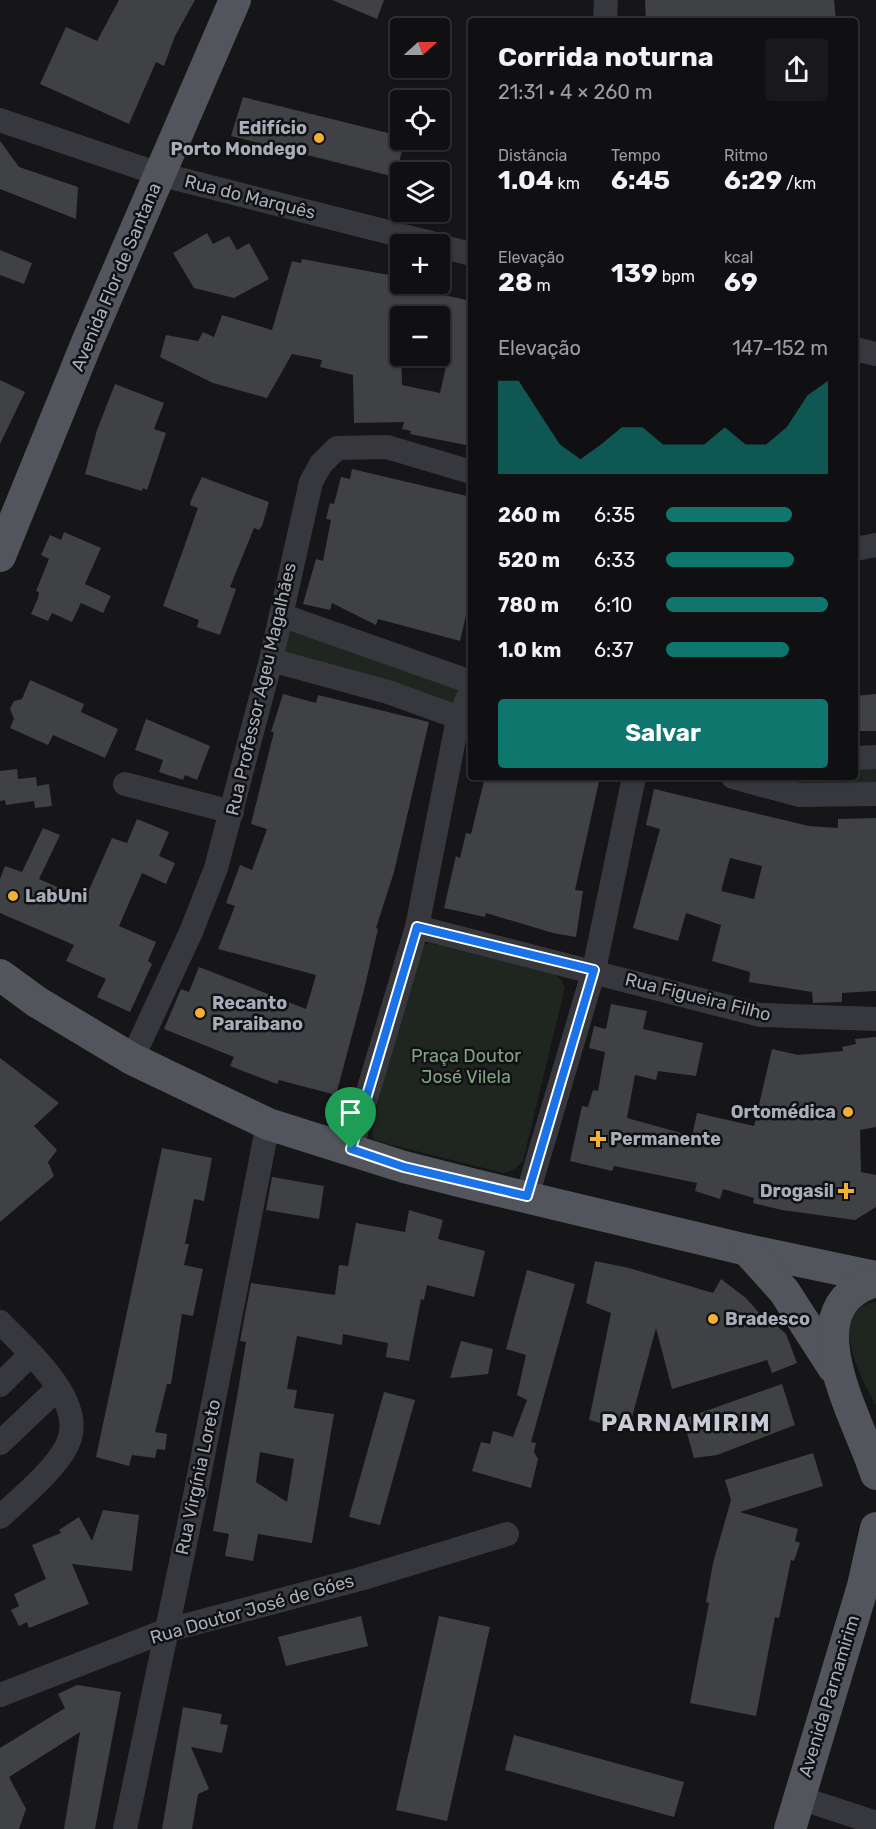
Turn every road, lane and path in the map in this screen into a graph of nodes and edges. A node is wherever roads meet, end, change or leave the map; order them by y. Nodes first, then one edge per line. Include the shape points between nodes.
1 (235, 0) edge
2 (606, 0) edge
3 (605, 18) edge
4 (0, 120) edge
5 (159, 174) junction
6 (396, 234) edge
7 (450, 249) edge
8 (468, 253) edge
9 (858, 350) edge
10 (876, 354) edge
11 (468, 471) edge
12 (876, 545) edge
13 (858, 548) edge
14 (0, 556) edge
15 (281, 615) junction
16 (271, 660) junction
17 (468, 680) edge
18 (465, 720) edge
19 (876, 757) edge
20 (858, 758) edge
21 (633, 780) edge
22 (744, 780) edge
23 (125, 784) dead end
24 (876, 794) edge
25 (232, 812) junction
26 (417, 927) junction
27 (594, 970) junction
28 (0, 975) edge
29 (876, 1019) edge
30 (132, 1059) junction
31 (268, 1124) junction
32 (351, 1149) junction
33 (527, 1196) junction
34 (747, 1250) junction
35 (876, 1279) edge
36 (0, 1322) edge
37 (31, 1354) junction
38 (839, 1377) junction
39 (0, 1385) edge
40 (58, 1388) junction
41 (0, 1443) edge
42 (874, 1462) edge
43 (0, 1517) edge
44 (876, 1528) edge
45 (507, 1534) dead end
46 (157, 1642) junction
47 (0, 1695) edge
48 (797, 1797) junction
49 (876, 1823) edge
50 (125, 1829) edge
51 (789, 1829) edge

1 - 5 main road, Avenida Flor de Santana
2 - 3 street
4 - 5 street, Rua do Marquês
5 - 6 street, Rua do Marquês
5 - 14 main road, Avenida Flor de Santana
7 - 8 street
9 - 10 street
11 - 15 street, Rua Professor Ageu Magalhães via 387,447 337,448 311,482
12 - 13 street
15 - 16 street, Rua Professor Ageu Magalhães
15 - 17 street
16 - 18 street via 388,692
16 - 25 street, Rua Professor Ageu Magalhães
18 - 26 street
19 - 20 street
21 - 27 street
22 - 24 street via 799,795
23 - 25 street
25 - 30 street, Rua Professor Ageu Magalhães via 191,932
26 - 27 street, Rua Figueira Filho
26 - 32 street
27 - 29 street, Rua Figueira Filho via 760,1015
27 - 33 street
28 - 30 main road
30 - 31 main road
31 - 32 main road
31 - 46 street, Rua Virgínia Loreto via 194,1501
32 - 33 main road via 404,1167
33 - 34 main road
34 - 35 main road
34 - 38 main road via 784,1291
35 - 38 main road via 850,1294 833,1325 832,1351
36 - 37 street
37 - 39 street
37 - 40 street
38 - 42 main road
40 - 41 street
40 - 43 street via 68,1405 72,1424 69,1442 60,1457
44 - 48 main road, Avenida Parnamirim via 863,1586
45 - 46 street, Rua Doutor José de Góes
46 - 47 street, Rua Doutor José de Góes
46 - 50 street, Rua Virgínia Loreto
48 - 49 street
48 - 51 main road, Avenida Parnamirim

